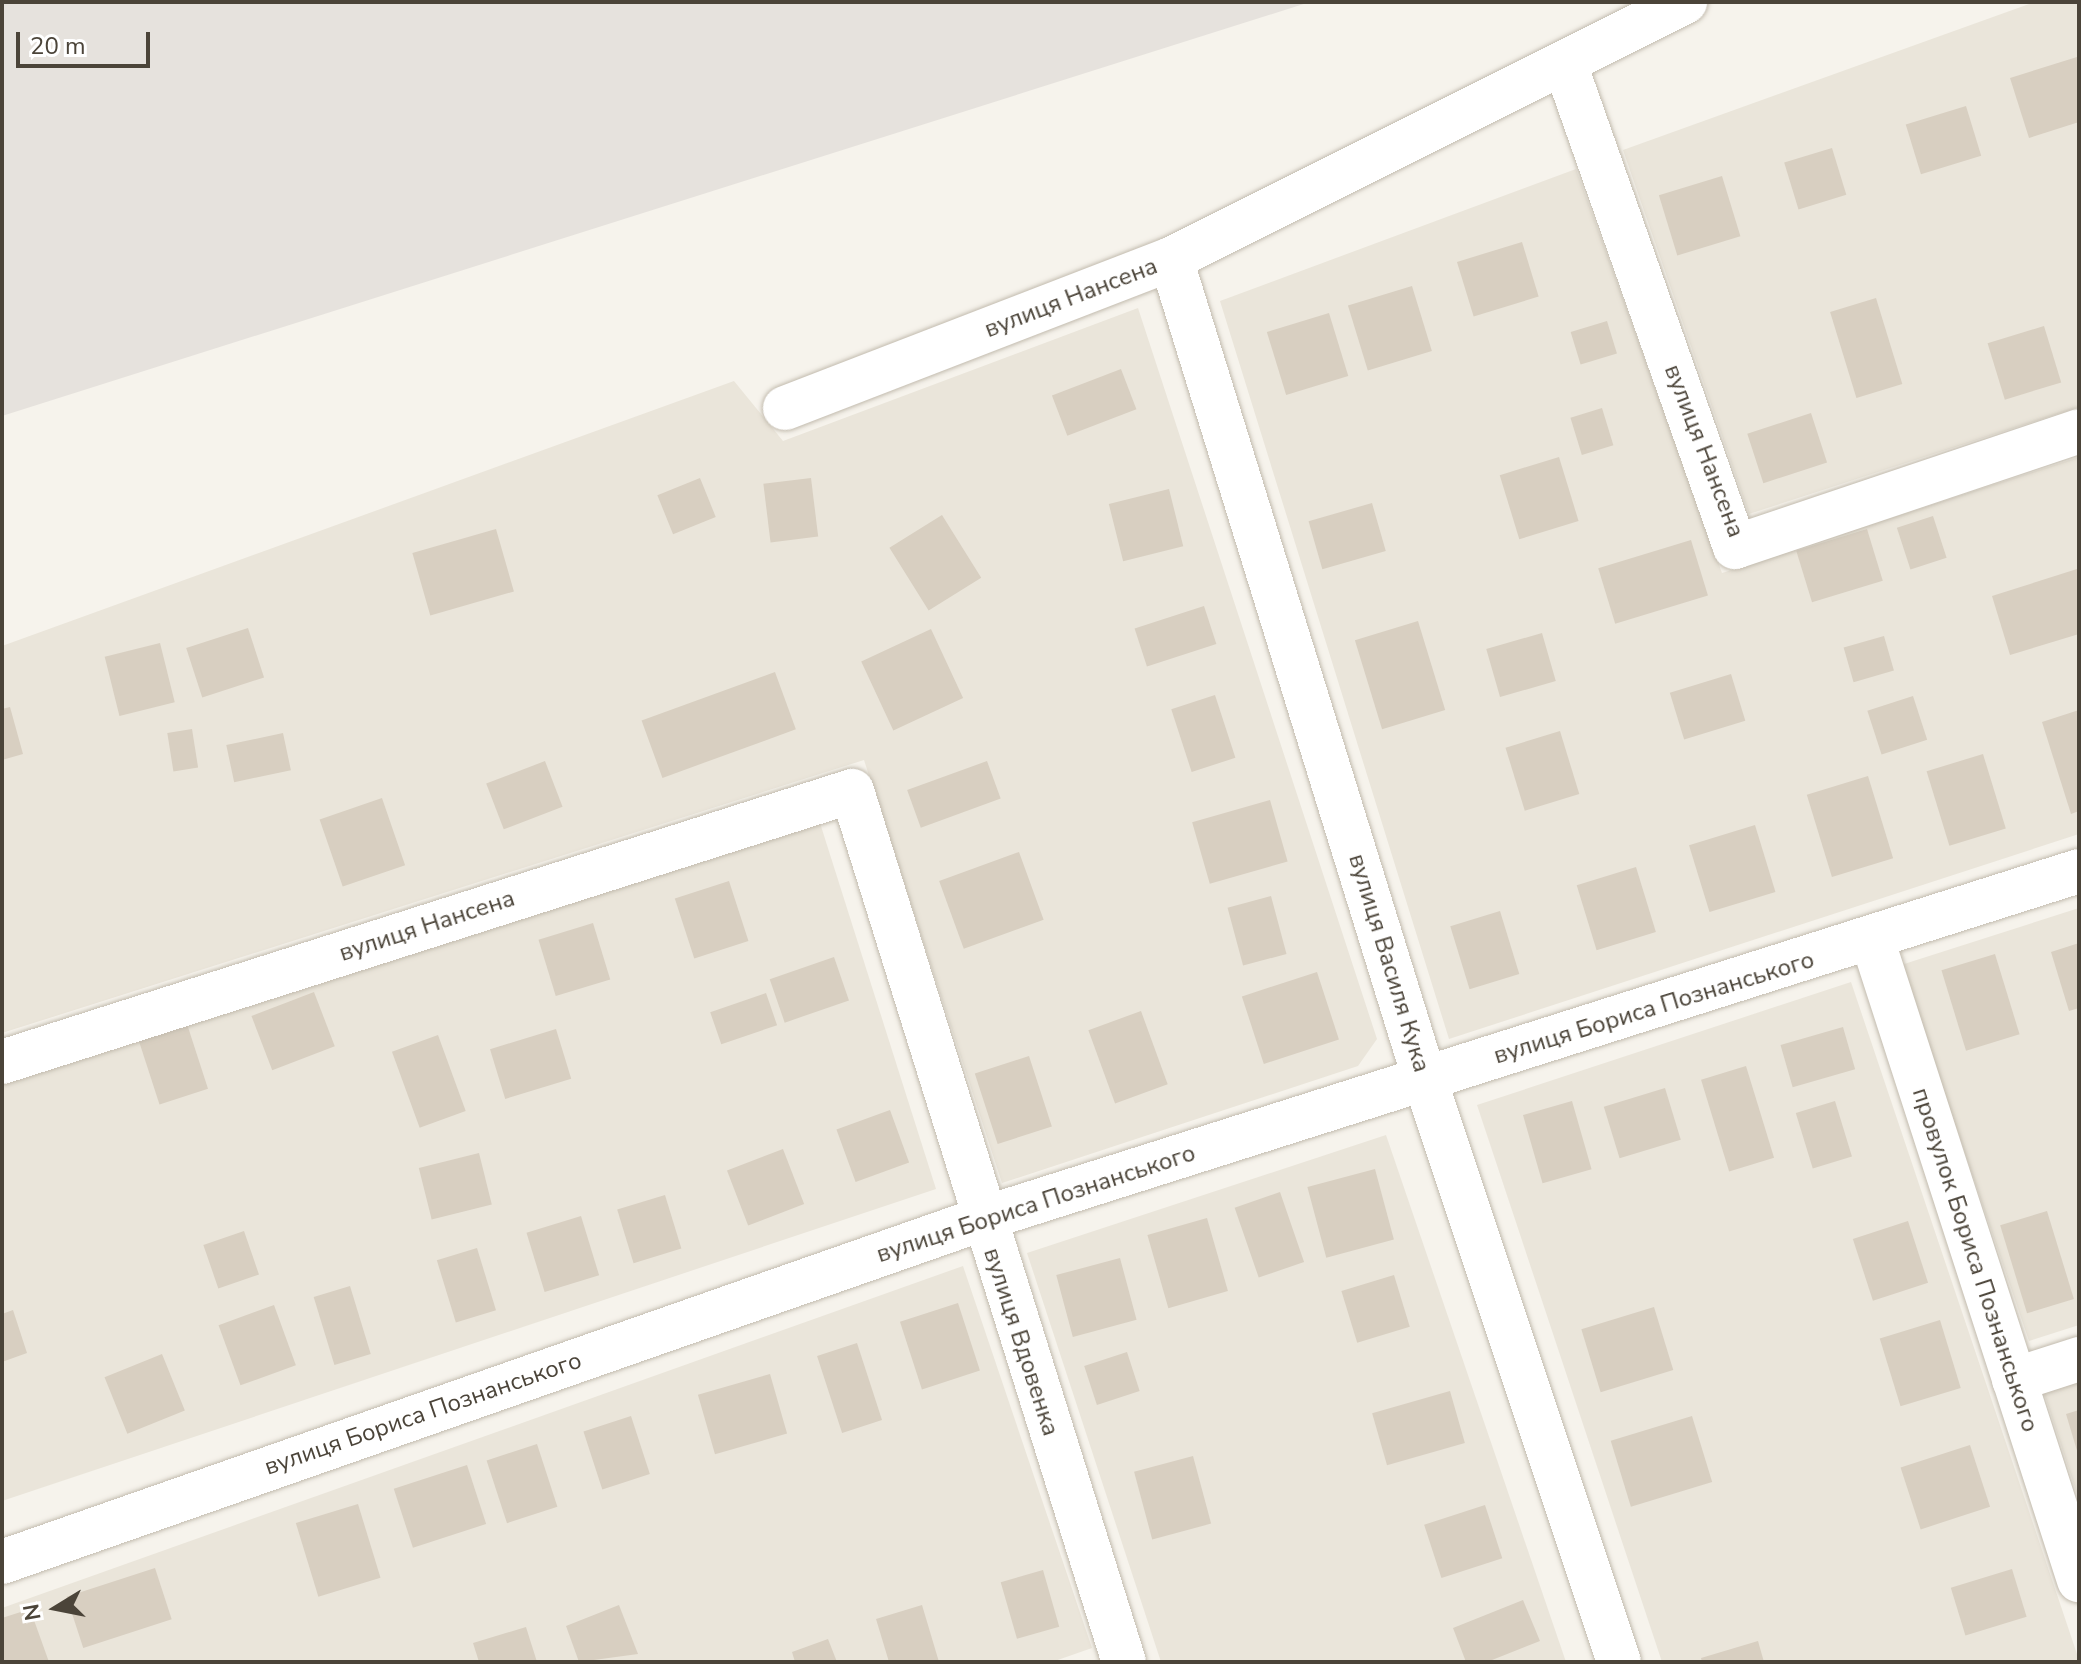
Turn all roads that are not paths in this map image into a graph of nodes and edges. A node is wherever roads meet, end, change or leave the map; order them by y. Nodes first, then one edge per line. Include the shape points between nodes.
1 (1685, 2) edge
2 (1565, 64) junction
3 (1171, 259) junction
4 (785, 408) dead end
5 (2079, 431) edge
6 (852, 791) joint
7 (2079, 871) edge
8 (1872, 939) junction
9 (2, 1062) edge
10 (1425, 1080) junction
11 (982, 1219) junction
12 (2079, 1359) edge
13 (2014, 1380) junction
14 (2, 1562) edge
15 (2079, 1580) edge
16 (1124, 1662) edge
17 (1619, 1662) edge

1 - 2 street, вулиця Нансена
2 - 3 street, вулиця Нансена
2 - 5 street, вулиця Нансена via 1735,547
3 - 4 street, вулиця Нансена
3 - 10 street, вулиця Василя Кука
6 - 9 street, вулиця Нансена
6 - 11 street, вулиця Вдовенка
7 - 8 street, вулиця Бориса Познанського
8 - 10 street, вулиця Бориса Познанського
8 - 13 street, провулок Бориса Познанського
10 - 11 street, вулиця Бориса Познанського
10 - 17 street, вулиця Василя Кука
11 - 14 street, вулиця Бориса Познанського
11 - 16 street, вулиця Вдовенка
12 - 13 street
13 - 15 street, провулок Бориса Познанського

